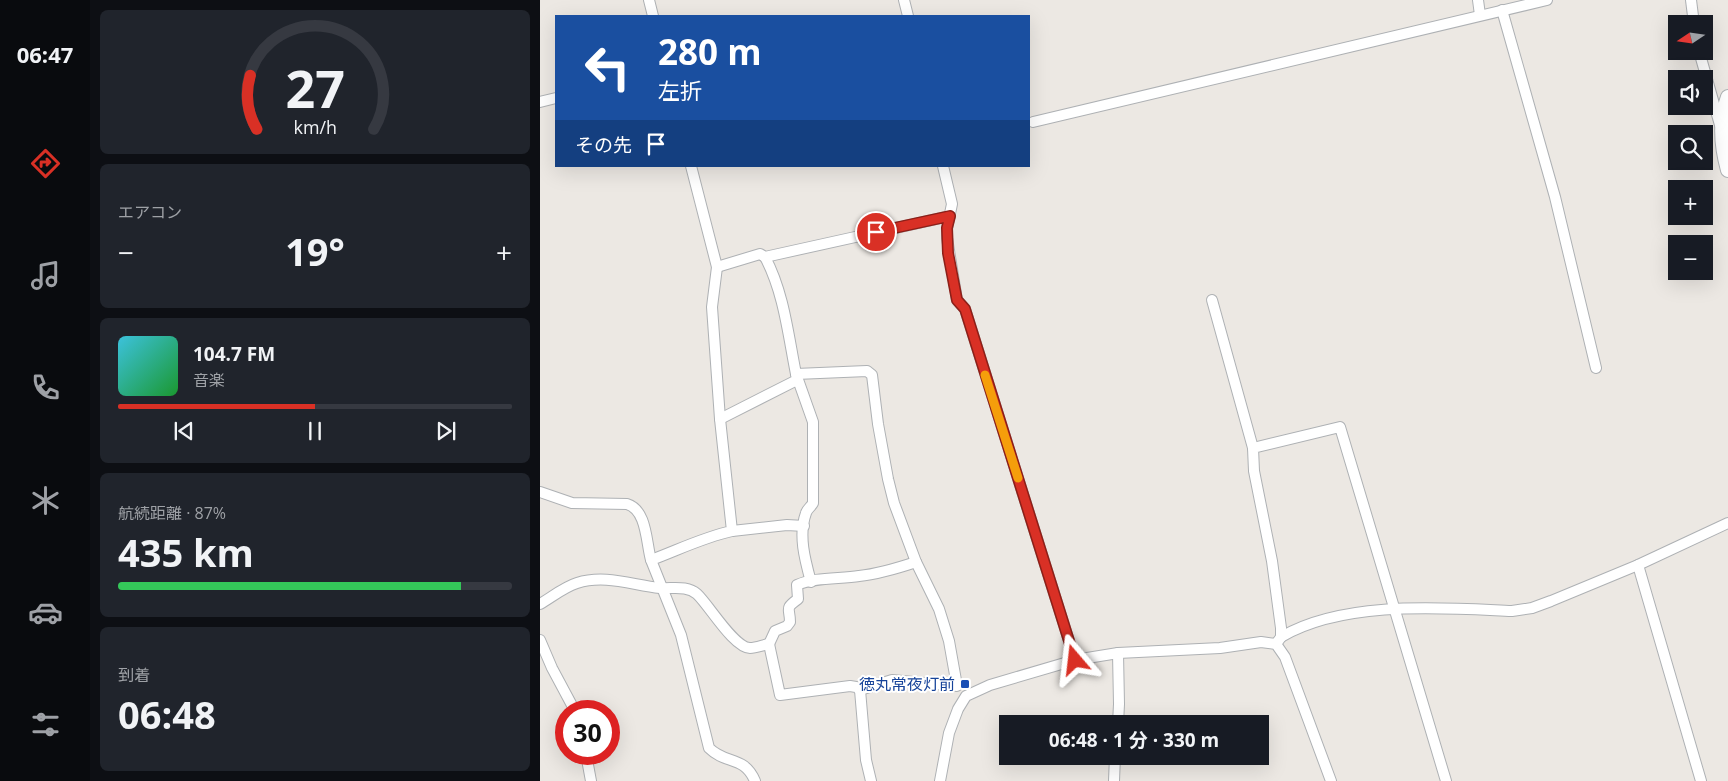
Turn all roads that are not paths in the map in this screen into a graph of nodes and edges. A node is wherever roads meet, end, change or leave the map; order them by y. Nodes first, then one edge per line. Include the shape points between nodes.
1 (649, 0) edge
2 (904, 0) edge
3 (1478, 0) edge
4 (1546, 0) edge
5 (1692, 0) edge
6 (1502, 10) junction
7 (653, 15) edge
8 (908, 15) edge
9 (1480, 15) junction
10 (1693, 15) edge
11 (1702, 60) edge
12 (1728, 97) edge
13 (555, 98) edge
14 (540, 102) edge
15 (1032, 122) dead end
16 (1721, 127) junction
17 (1726, 153) edge
18 (691, 167) edge
19 (943, 167) edge
20 (1728, 170) edge
21 (950, 216) junction
22 (765, 257) junction
23 (717, 266) junction
24 (1212, 300) dead end
25 (1596, 368) dead end
26 (796, 377) junction
27 (720, 419) junction
28 (1253, 448) junction
29 (540, 492) edge
30 (1728, 523) edge
31 (804, 526) junction
32 (732, 531) junction
33 (651, 560) junction
34 (916, 562) junction
35 (1638, 565) junction
36 (811, 582) junction
37 (662, 588) junction
38 (540, 604) edge
39 (1395, 609) junction
40 (540, 640) edge
41 (1279, 641) junction
42 (769, 644) junction
43 (1118, 653) junction
44 (1075, 660) junction
45 (958, 686) junction
46 (860, 690) junction
47 (966, 696) junction
48 (569, 700) edge
49 (1118, 715) edge
50 (588, 765) edge
51 (1115, 765) edge
52 (1699, 780) edge
53 (591, 781) edge
54 (755, 781) edge
55 (870, 781) edge
56 (940, 781) edge
57 (1114, 781) edge
58 (1331, 781) edge
59 (1446, 781) edge

1 - 7 street
2 - 8 street
3 - 9 street
4 - 6 street
5 - 10 street
6 - 9 street
6 - 25 street via 1555,197
9 - 15 street
11 - 16 street
12 - 16 main road
13 - 14 street
16 - 17 main road
17 - 20 main road
18 - 23 street
19 - 21 street via 952,204
21 - 22 street
21 - 44 street via 948,253 957,300 965,309
22 - 23 street via 760,254
22 - 26 street via 781,296
23 - 27 street via 712,307
24 - 28 street
26 - 27 street
26 - 31 street via 813,422 813,503 806,512
26 - 34 street via 867,371 872,375 888,479
27 - 32 street
28 - 39 street via 1340,427
28 - 41 street via 1254,471 1272,561
29 - 33 street via 572,503 634,506 641,516
30 - 35 street
31 - 32 street
31 - 36 street via 804,558
32 - 33 street via 693,542
33 - 37 street
34 - 36 street via 887,571
34 - 45 street via 942,617
35 - 39 street via 1532,608 1512,611
35 - 52 street
36 - 42 street via 797,585 798,599 787,608 790,622 775,631
37 - 38 street via 609,579 590,581 577,583
37 - 42 street via 690,590 697,594 745,647
37 - 54 street via 681,635 709,748 717,756 744,765
39 - 41 street via 1337,617 1300,628
39 - 59 street
40 - 48 street
41 - 43 street via 1220,648
41 - 58 street
42 - 46 street via 780,695 850,686
43 - 44 street
43 - 49 street
44 - 47 street via 990,685
45 - 46 street via 892,680
45 - 47 street
46 - 55 street
47 - 56 street via 949,733
50 - 53 street
51 - 57 street

